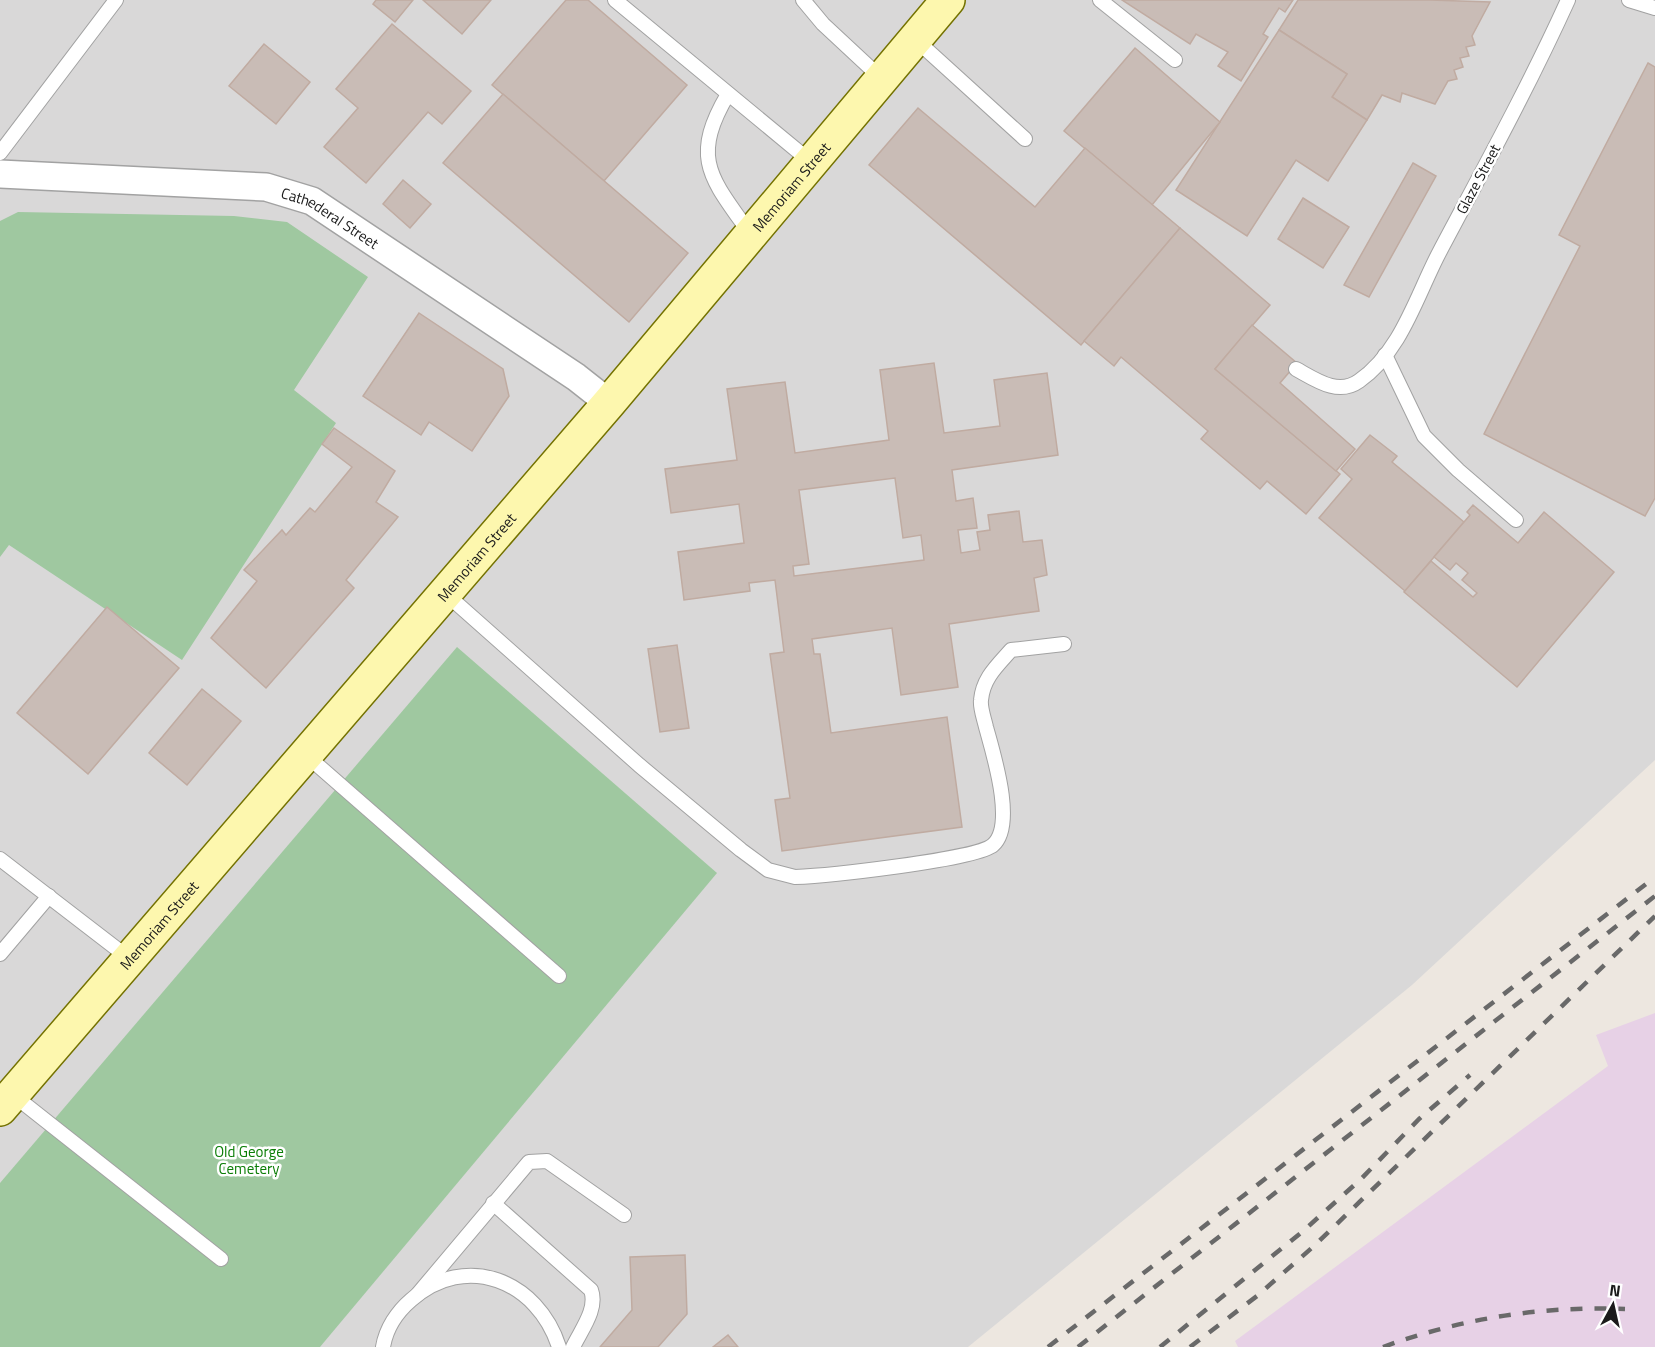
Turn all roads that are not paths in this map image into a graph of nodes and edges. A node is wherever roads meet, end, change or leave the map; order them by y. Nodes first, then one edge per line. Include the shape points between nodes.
1 (116, 0) edge
2 (615, 0) edge
3 (803, 0) edge
4 (1100, 0) edge
5 (1568, 0) edge
6 (1629, 0) edge
7 (939, 3) edge
8 (1655, 8) edge
9 (916, 40) junction
10 (1175, 60) dead end
11 (881, 78) junction
12 (728, 94) junction
13 (1025, 140) dead end
14 (0, 153) edge
15 (811, 162) junction
16 (0, 174) edge
17 (751, 235) junction
18 (1385, 355) junction
19 (1296, 369) dead end
20 (609, 403) junction
21 (1516, 520) dead end
22 (445, 593) junction
23 (1064, 644) dead end
24 (306, 755) junction
25 (0, 859) edge
26 (50, 896) junction
27 (0, 954) edge
28 (130, 959) junction
29 (559, 976) dead end
30 (4, 1097) edge
31 (493, 1203) junction
32 (624, 1215) dead end
33 (221, 1259) dead end
34 (418, 1294) junction
35 (383, 1347) edge
36 (559, 1347) edge
37 (573, 1347) edge

1 - 14 lane
2 - 12 lane
3 - 11 lane
4 - 10 lane
5 - 18 lane, Glaze Street via 1405,325
6 - 8 lane
7 - 9 street, Memoriam Street
9 - 11 street, Memoriam Street
9 - 13 lane
11 - 15 street, Memoriam Street
12 - 15 lane
12 - 17 lane via 709,132 707,162 716,186
15 - 17 street, Memoriam Street
16 - 20 street, Cathederal Street via 266,187 312,201
17 - 20 street, Memoriam Street
18 - 19 lane, Glaze Street via 1359,381 1344,387 1327,386
18 - 21 lane via 1424,436
20 - 22 street, Memoriam Street
22 - 23 lane via 639,765 756,862 768,870 795,877 966,856 994,845 1004,818 980,702 986,679 1011,650
22 - 24 street, Memoriam Street
24 - 28 street, Memoriam Street
24 - 29 lane
25 - 26 lane
26 - 27 lane
26 - 28 lane
28 - 30 street, Memoriam Street
30 - 33 lane
31 - 32 lane via 529,1162 539,1160 548,1161
31 - 34 lane
31 - 37 lane via 591,1290 593,1306
34 - 35 lane via 391,1324
34 - 36 lane via 455,1277 495,1279 530,1298 544,1312

